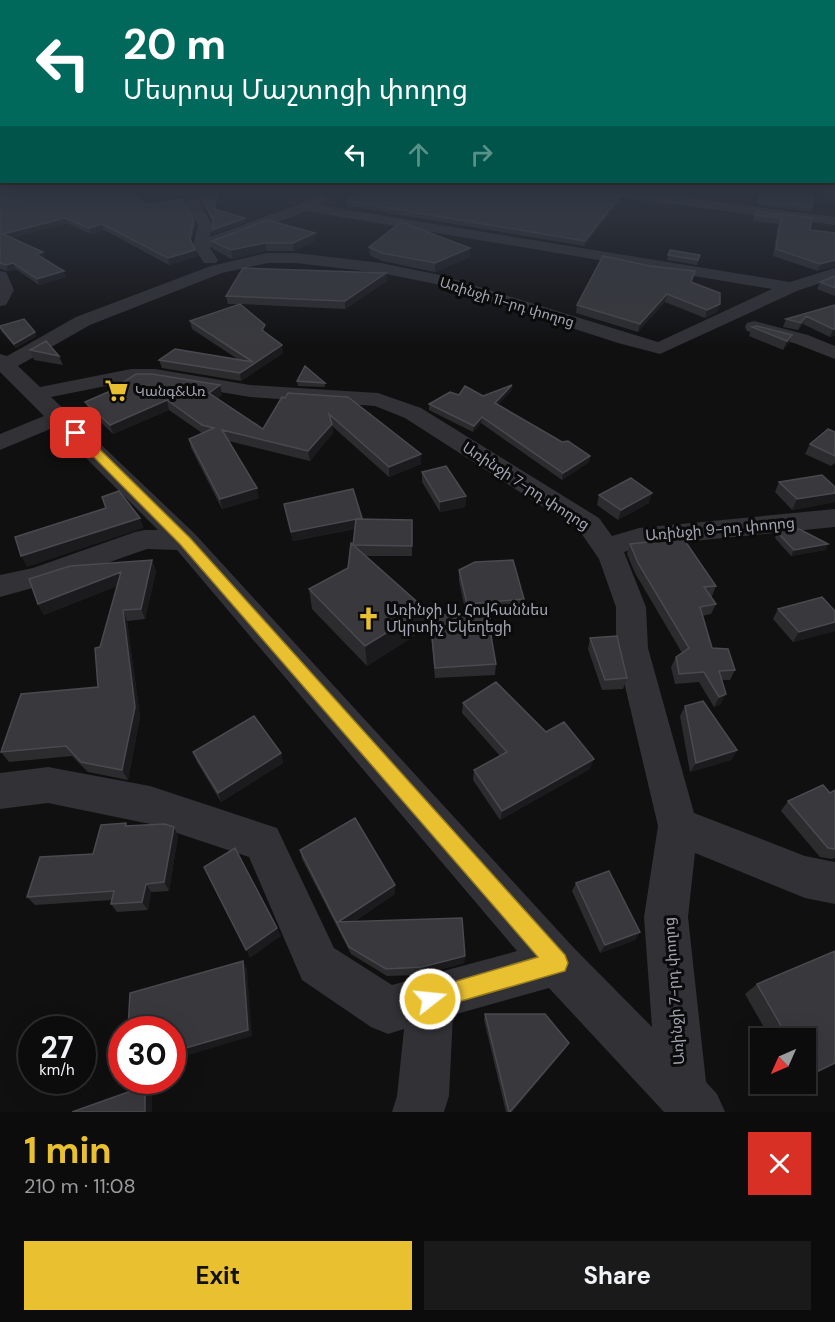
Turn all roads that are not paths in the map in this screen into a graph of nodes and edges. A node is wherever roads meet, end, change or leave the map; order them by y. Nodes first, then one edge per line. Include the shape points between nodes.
1 (207, 244) edge
2 (526, 244) edge
3 (201, 246) joint
4 (217, 269) junction
5 (835, 273) edge
6 (0, 276) edge
7 (791, 288) junction
8 (0, 301) edge
9 (724, 320) junction
10 (835, 353) edge
11 (2, 363) edge
12 (36, 394) junction
13 (60, 417) junction
14 (0, 443) edge
15 (835, 519) edge
16 (185, 541) junction
17 (607, 548) junction
18 (0, 586) edge
19 (0, 790) edge
20 (678, 826) junction
21 (835, 883) edge
22 (557, 963) junction
23 (430, 999) junction
24 (690, 1103) edge
25 (418, 1112) edge

1 - 3 street
2 - 7 street
3 - 4 street
4 - 9 street, Առինջի 11-րդ փողոց via 267,258 381,268 440,280 660,348
4 - 11 street, Առինջի 11-րդ փողոց via 83,321
5 - 7 street, Առինջի 11-րդ փողոց
6 - 8 street via 5,290
7 - 9 street, Առինջի 11-րդ փողոց
9 - 10 street via 801,339
11 - 12 street
12 - 13 street
12 - 17 street, Առինջի 7-րդ փողոց via 131,375 155,375 250,391 378,400 413,413 589,524
13 - 14 street
13 - 16 street
15 - 17 street, Առինջի 9-րդ փողոց via 639,537
16 - 18 street via 145,539
16 - 22 street
17 - 20 street, Առինջի 7-րդ փողոց via 614,557 631,607 632,648
19 - 23 street via 48,785 116,798 150,805 263,842 318,964 388,1010
20 - 21 street via 805,877
20 - 24 street, Առինջի 7-րդ փողոց via 666,917
22 - 23 street
22 - 24 street
23 - 25 street via 423,1096

